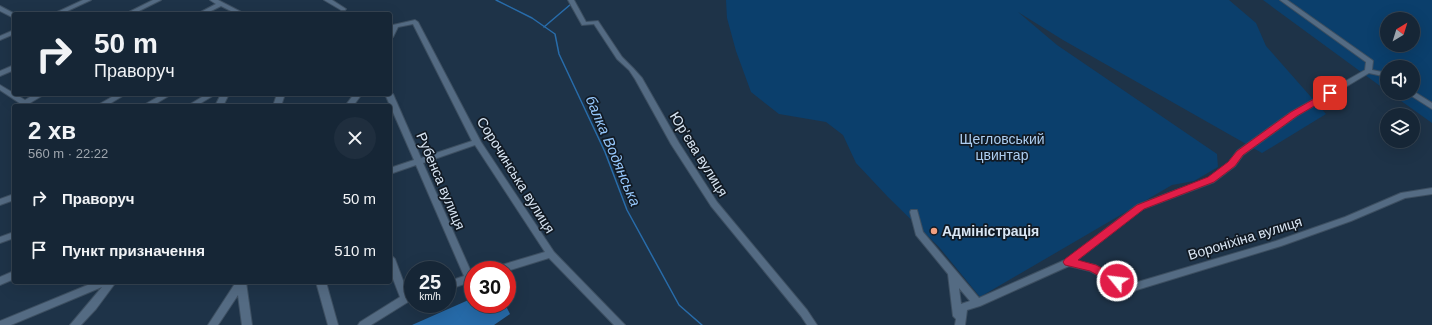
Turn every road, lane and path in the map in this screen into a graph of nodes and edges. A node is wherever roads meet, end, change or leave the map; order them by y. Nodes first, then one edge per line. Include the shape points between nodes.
1 (88, 0) edge
2 (158, 0) edge
3 (213, 0) edge
4 (327, 0) edge
5 (571, 0) edge
6 (1283, 0) edge
7 (220, 4) junction
8 (0, 8) edge
9 (343, 9) dead end
10 (61, 12) edge
11 (132, 12) edge
12 (204, 12) edge
13 (238, 12) edge
14 (12, 15) edge
15 (12, 33) edge
16 (392, 33) edge
17 (0, 38) edge
18 (12, 68) edge
19 (1368, 70) junction
20 (1380, 73) edge
21 (0, 74) edge
22 (0, 87) edge
23 (12, 95) edge
24 (14, 96) edge
25 (39, 96) edge
26 (118, 96) edge
27 (164, 96) edge
28 (208, 96) edge
29 (390, 96) edge
30 (1420, 98) edge
31 (26, 104) edge
32 (104, 104) edge
33 (150, 104) edge
34 (194, 104) edge
35 (1432, 107) edge
36 (477, 142) junction
37 (419, 162) junction
38 (392, 171) edge
39 (1432, 190) edge
40 (12, 198) edge
41 (0, 202) edge
42 (914, 212) dead end
43 (12, 235) edge
44 (0, 240) edge
45 (551, 254) junction
46 (464, 262) edge
47 (1068, 262) junction
48 (392, 264) edge
49 (516, 265) edge
50 (952, 272) junction
51 (12, 276) edge
52 (0, 281) edge
53 (100, 284) edge
54 (110, 284) edge
55 (240, 284) edge
56 (241, 284) edge
57 (322, 284) edge
58 (404, 288) edge
59 (404, 301) edge
60 (977, 303) junction
61 (960, 324) edge
62 (1, 325) edge
63 (75, 325) edge
64 (213, 325) edge
65 (247, 325) edge
66 (332, 325) edge
67 (363, 325) edge
68 (620, 325) edge
69 (812, 325) edge

1 - 10 street
2 - 11 street
3 - 7 street
4 - 9 street
5 - 69 street, Юр’єва вулиця via 584,24 596,22 618,58 635,73 675,144 714,204
6 - 19 street via 1370,61
7 - 12 street
7 - 13 street
8 - 14 street
15 - 17 street
16 - 36 street, Сорочинська вулиця via 395,26 415,22
18 - 21 street
19 - 20 street
19 - 47 street via 1294,114 1240,153 1232,164 1211,180 1140,207
22 - 23 street
24 - 31 street
25 - 31 street
26 - 32 street
27 - 33 street
28 - 34 street
29 - 37 street, Рубенса вулиця
30 - 35 street
36 - 37 street
36 - 45 street, Сорочинська вулиця
37 - 38 street
37 - 46 street, Рубенса вулиця
39 - 47 street, Вороніхіна вулиця via 1404,195 1348,219 1278,244 1130,288 1092,268
40 - 41 street
42 - 50 street via 919,233
43 - 44 street
45 - 49 street
45 - 68 street, Сорочинська вулиця
47 - 60 street
48 - 58 street
50 - 60 street
50 - 61 street
51 - 52 street
53 - 62 street
54 - 63 street
55 - 64 street
56 - 65 street
57 - 66 street
59 - 67 street
60 - 61 street via 962,308

